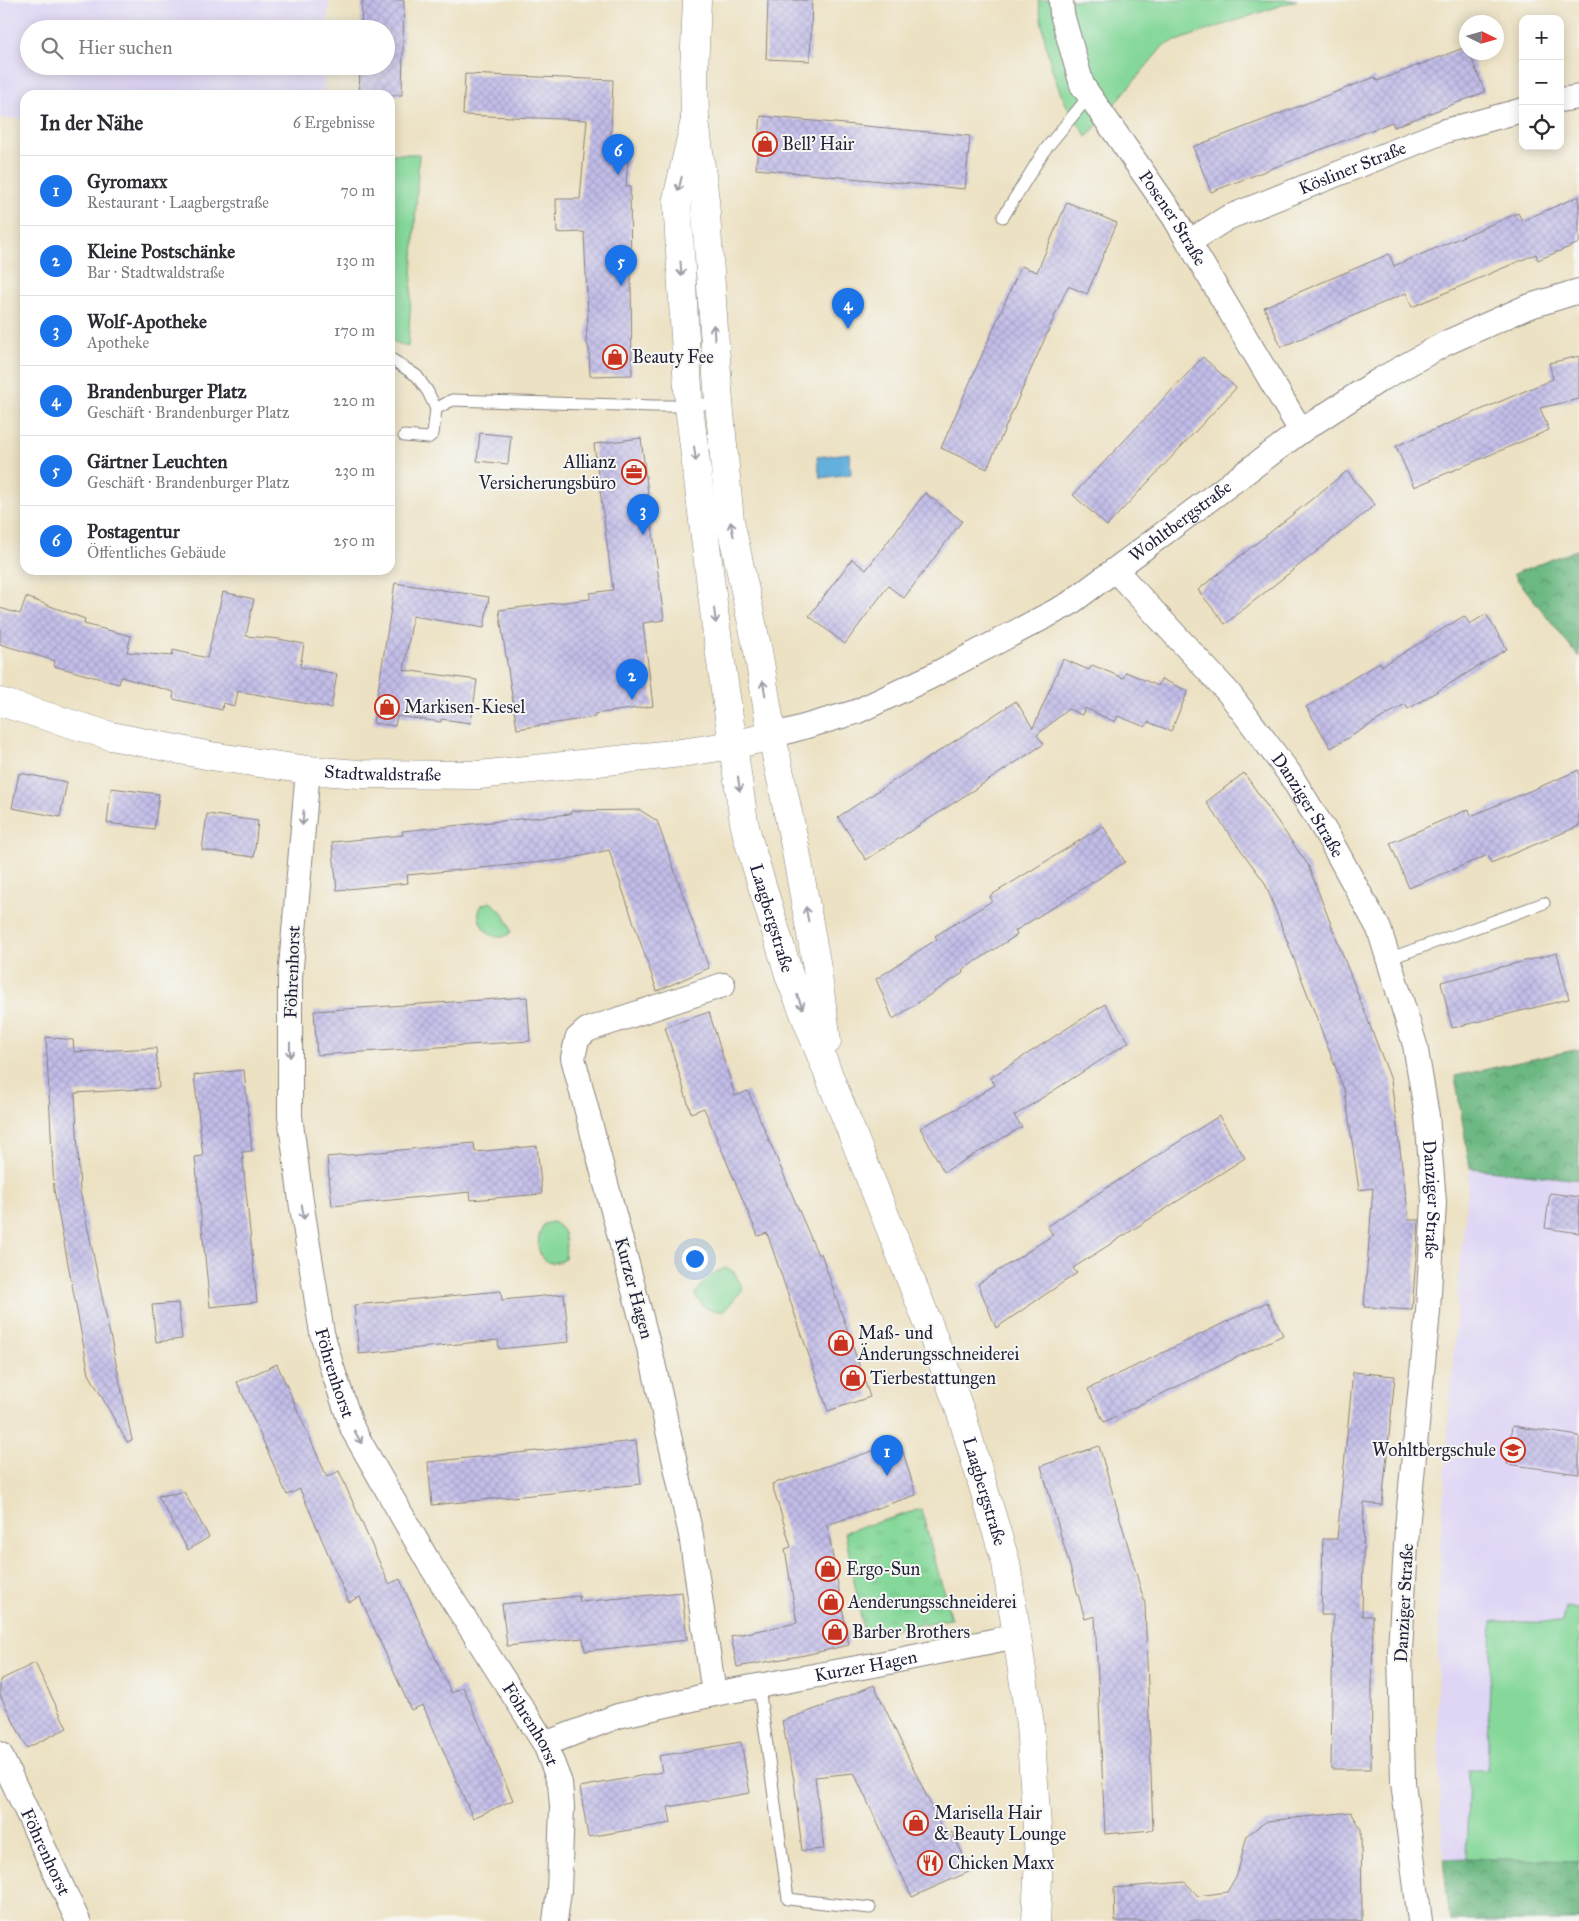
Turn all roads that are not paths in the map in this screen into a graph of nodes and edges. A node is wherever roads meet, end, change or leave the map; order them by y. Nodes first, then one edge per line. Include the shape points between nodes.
1 (698, 0) edge
2 (1061, 0) edge
3 (1089, 96) junction
4 (1579, 97) edge
5 (1564, 99) edge
6 (1519, 111) edge
7 (695, 120) junction
8 (1004, 218) dead end
9 (1189, 242) junction
10 (1579, 291) edge
11 (395, 361) edge
12 (719, 402) junction
13 (689, 406) junction
14 (436, 409) junction
15 (1301, 431) junction
16 (404, 436) dead end
17 (1116, 570) junction
18 (0, 702) edge
19 (772, 736) junction
20 (733, 745) junction
21 (308, 770) junction
22 (1544, 903) dead end
23 (1388, 959) junction
24 (723, 985) dead end
25 (833, 1084) junction
26 (1018, 1636) junction
27 (758, 1687) junction
28 (714, 1694) junction
29 (545, 1744) junction
30 (0, 1754) edge
31 (870, 1908) dead end
32 (78, 1921) edge
33 (555, 1921) edge
34 (1036, 1921) edge
35 (1420, 1921) edge

1 - 7 street
2 - 3 street, Posener Straße via 1071,51
3 - 8 lane via 1044,151
3 - 9 street, Posener Straße
4 - 5 street
6 - 9 street, Kösliner Straße via 1445,131 1227,218
12 -> 7 street, Laagbergstraße via 705,200
7 -> 13 street, Laagbergstraße via 677,199
9 - 15 street, Posener Straße
10 - 15 street, Wohltbergstraße via 1527,307 1446,343 1378,381
11 - 14 lane via 417,376
12 - 13 lane
19 -> 12 street, Laagbergstraße via 758,651 730,521
13 - 14 lane via 452,400
13 -> 20 street, Laagbergstraße
14 - 16 lane via 433,434 428,438
15 - 17 street, Wohltbergstraße
17 - 19 street, Wohltbergstraße via 1069,604 856,712
17 - 23 street, Danziger Straße via 1228,692 1289,773 1370,912
18 - 21 street, Stadtwaldstraße via 111,736 211,756
19 - 20 street, Stadtwaldstraße
25 -> 19 street, Laagbergstraße via 814,952
20 - 21 street, Stadtwaldstraße via 478,775
20 -> 25 street, Laagbergstraße via 748,838 790,978
21 -> 29 street, Föhrenhorst via 290,978 290,1116 322,1333 354,1430 429,1564
22 - 23 lane
23 - 35 street, Danziger Straße via 1415,1044 1427,1116 1434,1202 1400,1650 1403,1782
24 - 28 street, Kurzer Hagen via 587,1030 577,1039 573,1058 653,1362 691,1536
25 - 26 street, Laagbergstraße via 962,1416 1006,1563
26 - 27 street, Kurzer Hagen
26 - 34 street, Laagbergstraße via 1035,1790 1039,1857
27 - 28 street, Kurzer Hagen
27 - 31 lane via 788,1899
28 - 29 street, Kurzer Hagen via 618,1716
29 - 33 street, Föhrenhorst via 560,1783 562,1807
30 - 32 street, Föhrenhorst

